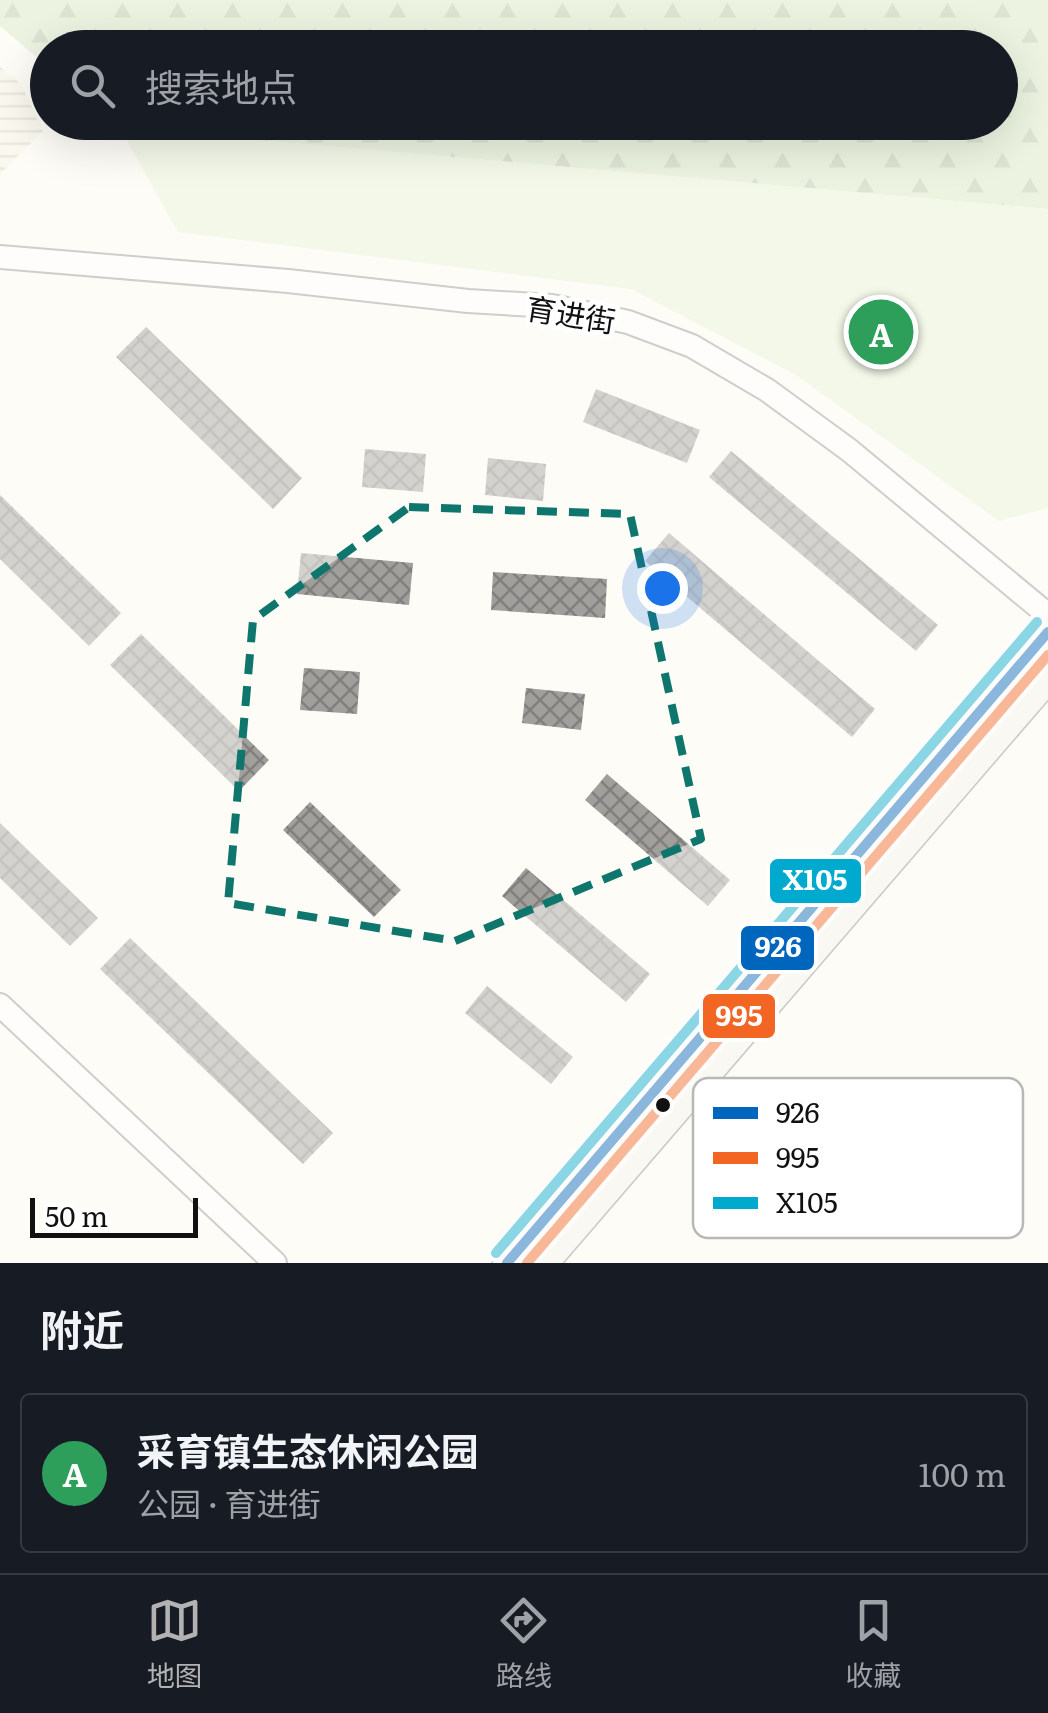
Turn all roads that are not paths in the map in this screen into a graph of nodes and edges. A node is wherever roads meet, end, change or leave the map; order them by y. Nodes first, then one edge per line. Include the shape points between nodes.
1 (0, 257) edge
2 (1048, 615) edge
3 (1048, 632) edge
4 (1048, 678) edge
5 (0, 1005) edge
6 (703, 1078) edge
7 (693, 1090) edge
8 (275, 1263) edge
9 (507, 1263) edge
10 (544, 1263) edge

1 - 2 street, 育进街 via 552,306 628,322 692,346 768,390
3 - 9 main road
4 - 6 main road
5 - 8 street
7 - 10 main road

